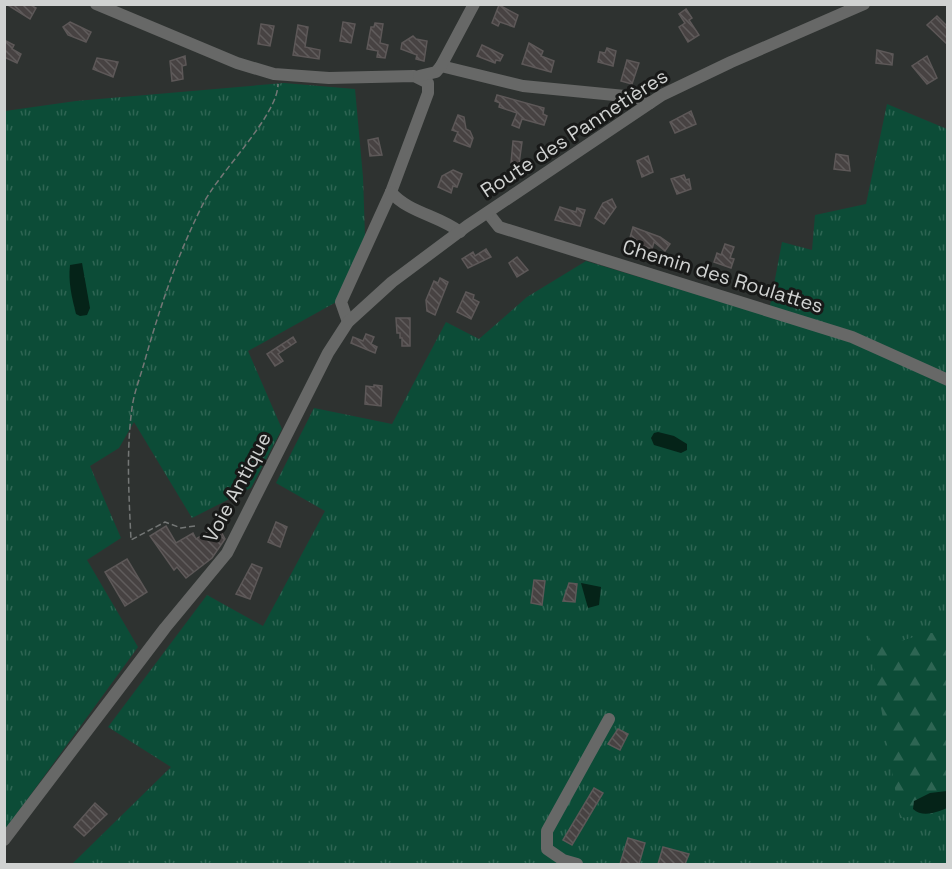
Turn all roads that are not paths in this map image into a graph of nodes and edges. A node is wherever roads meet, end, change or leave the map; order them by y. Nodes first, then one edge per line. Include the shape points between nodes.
1 (96, 4) edge
2 (474, 4) edge
3 (864, 4) edge
4 (439, 69) junction
5 (419, 76) junction
6 (401, 77) junction
7 (428, 90) junction
8 (423, 103) junction
9 (650, 103) junction
10 (391, 192) junction
11 (488, 213) junction
12 (465, 228) junction
13 (348, 322) junction
14 (948, 380) edge
15 (609, 719) dead end
16 (4, 840) edge
17 (577, 864) edge

1 - 6 street via 237,63 278,74
2 - 4 street
3 - 9 street, Route des Pannetières via 731,62
4 - 5 street
4 - 7 street
4 - 9 street via 523,86 635,97
5 - 6 street
5 - 7 street via 428,83
6 - 8 street via 418,84
7 - 8 street
8 - 10 street
9 - 11 street, Route des Pannetières
10 - 12 street via 398,200
10 - 13 street via 341,302
11 - 12 street, Route des Pannetières
11 - 14 street, Chemin des Roulattes via 499,227 852,337
12 - 13 street, Voie Antique via 392,282
13 - 16 street, Voie Antique via 328,353 227,553
15 - 17 street via 547,831 547,849

